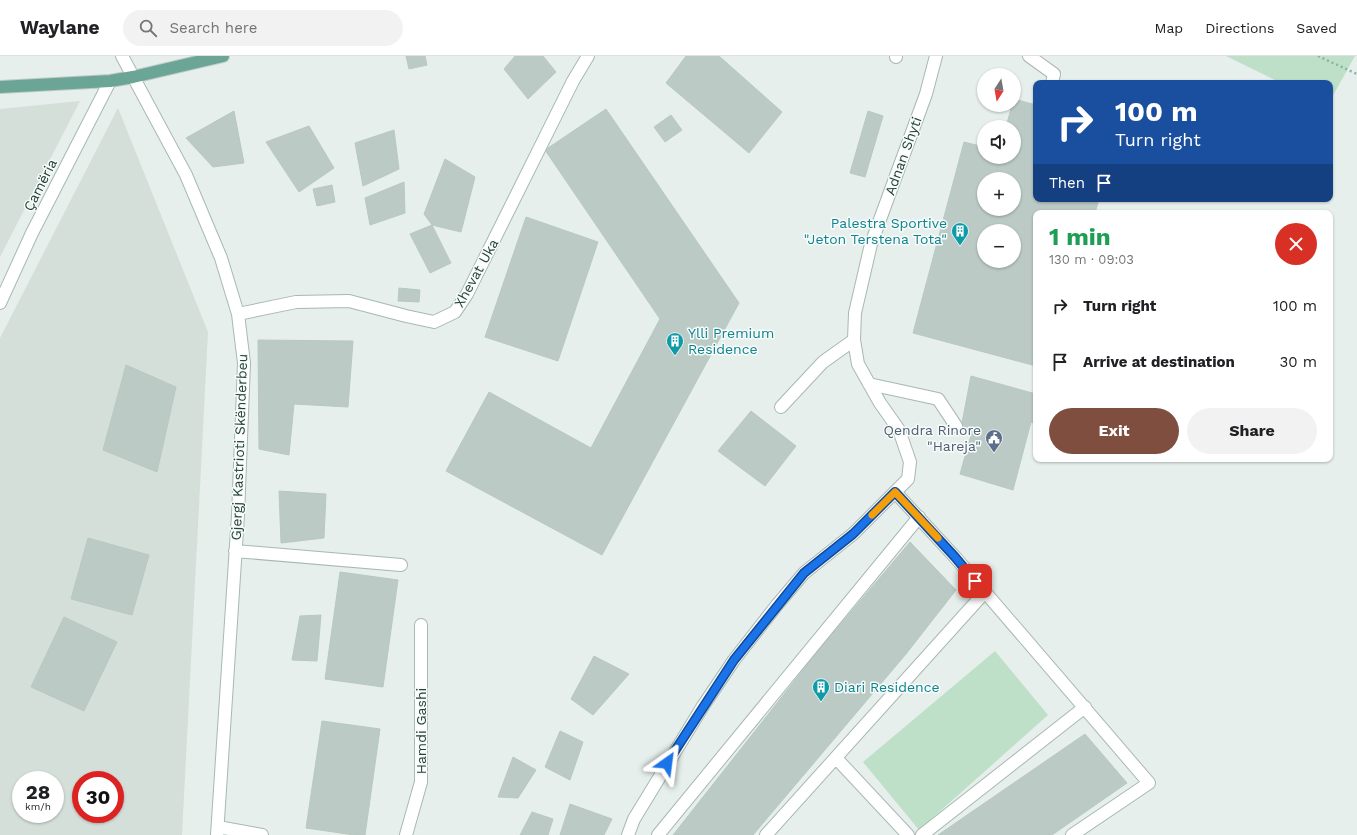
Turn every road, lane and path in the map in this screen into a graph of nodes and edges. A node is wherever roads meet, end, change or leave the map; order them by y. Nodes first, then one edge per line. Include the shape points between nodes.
1 (122, 56) edge
2 (223, 56) edge
3 (588, 56) edge
4 (936, 56) edge
5 (1029, 56) edge
6 (1318, 56) edge
7 (1357, 74) edge
8 (133, 77) junction
9 (1053, 80) edge
10 (110, 82) junction
11 (0, 87) edge
12 (0, 303) edge
13 (238, 314) junction
14 (854, 340) junction
15 (869, 384) junction
16 (781, 407) dead end
17 (956, 426) dead end
18 (895, 492) junction
19 (919, 517) junction
20 (235, 551) junction
21 (401, 565) dead end
22 (985, 592) junction
23 (421, 626) dead end
24 (1085, 707) junction
25 (836, 758) junction
26 (217, 831) edge
27 (262, 835) edge
28 (406, 835) edge
29 (628, 835) edge
30 (658, 835) edge
31 (766, 835) edge
32 (908, 835) edge
33 (922, 835) edge
34 (1072, 835) edge

1 - 8 street, Gjergj Kastrioti Skënderbeu
2 - 8 main road
3 - 13 street, Xhevat Uka via 467,294 455,312 434,322 349,301 296,302
4 - 14 street, Adnan Shyti via 921,108 871,244 855,313
5 - 9 street via 1054,74
6 - 7 path
8 - 10 main road
8 - 13 street, Gjergj Kastrioti Skënderbeu via 186,175 221,258
10 - 11 main road
10 - 12 street, Çamëria via 32,233
13 - 20 street, Gjergj Kastrioti Skënderbeu via 244,363
14 - 15 street, Adnan Shyti via 858,364
14 - 16 street via 823,362
15 - 17 street via 938,399
15 - 18 street, Adnan Shyti via 899,430 910,462 908,479
18 - 19 street
18 - 29 street, Adnan Shyti via 853,534 804,573 734,660 675,751 634,820
19 - 22 street
19 - 30 street
20 - 21 street, Gjergj Kastrioti Skënderbeu
20 - 26 street, Gjergj Kastrioti Skënderbeu
22 - 24 street
22 - 25 street
23 - 28 street, Hamdi Gashi via 421,782
24 - 33 street
24 - 34 street via 1149,783
25 - 31 street
25 - 32 street
26 - 27 street

